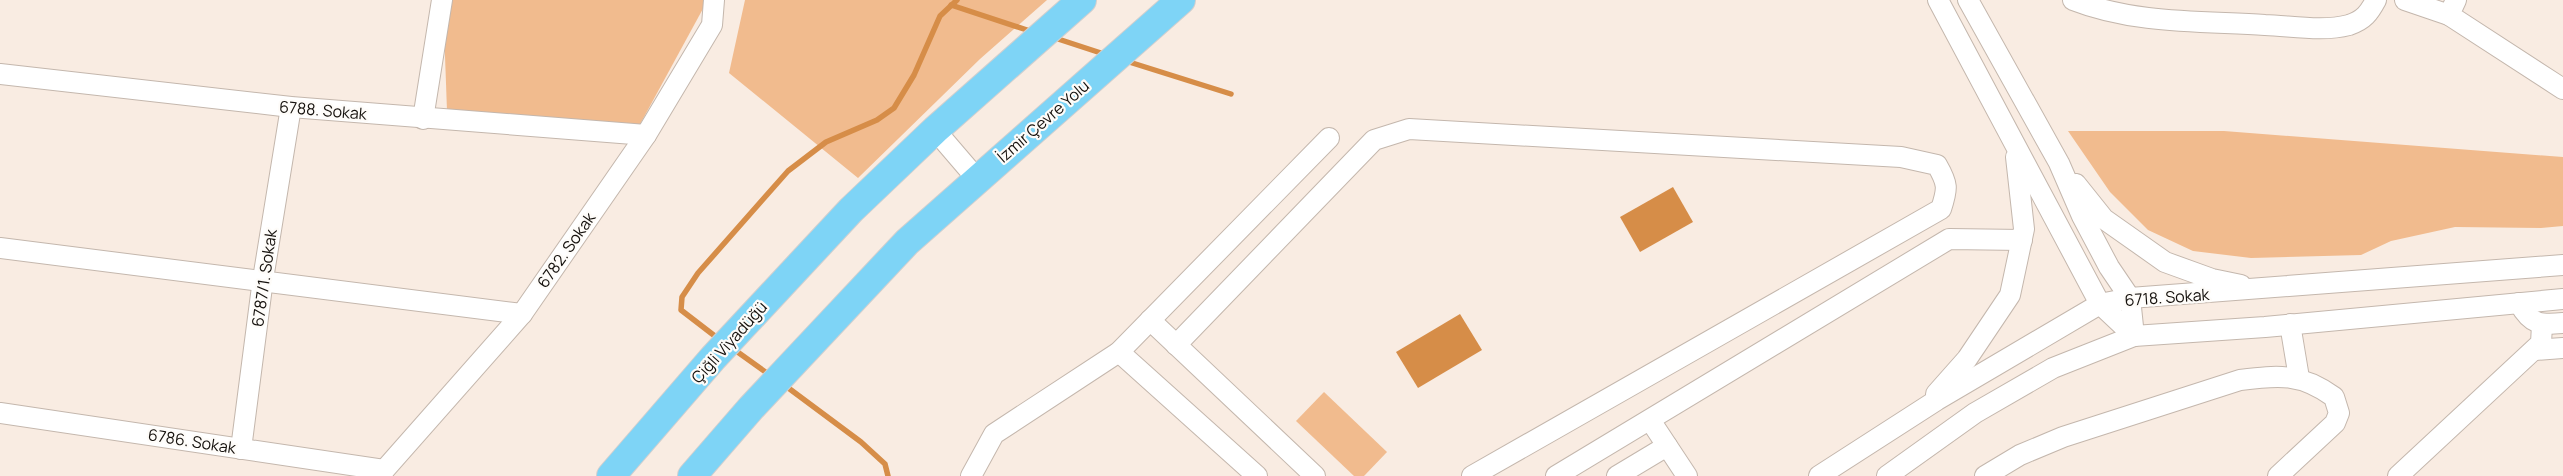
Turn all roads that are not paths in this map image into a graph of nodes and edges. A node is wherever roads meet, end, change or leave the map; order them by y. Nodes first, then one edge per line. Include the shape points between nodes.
1 (442, 0) edge
2 (714, 0) edge
3 (1082, 0) edge
4 (1181, 0) edge
5 (1938, 0) edge
6 (1968, 0) edge
7 (2073, 0) edge
8 (2376, 0) edge
9 (2405, 0) edge
10 (2427, 3) edge
11 (2452, 7) edge
12 (0, 74) edge
13 (2563, 89) edge
14 (291, 107) junction
15 (423, 119) junction
16 (935, 130) junction
17 (646, 135) junction
18 (1328, 138) dead end
19 (2015, 145) junction
20 (2059, 163) junction
21 (977, 179) junction
22 (2022, 240) junction
23 (0, 248) edge
24 (2563, 264) edge
25 (263, 280) junction
26 (2263, 289) junction
27 (2130, 298) junction
28 (2563, 299) edge
29 (2519, 303) junction
30 (2100, 304) junction
31 (522, 314) junction
32 (1150, 320) junction
33 (2563, 323) edge
34 (2290, 324) junction
35 (2542, 325) junction
36 (2134, 336) junction
37 (1176, 345) junction
38 (2563, 348) edge
39 (2535, 350) junction
40 (1120, 352) junction
41 (2299, 378) junction
42 (1922, 410) junction
43 (0, 413) edge
44 (1650, 420) junction
45 (1667, 446) junction
46 (241, 449) junction
47 (381, 473) edge
48 (611, 476) edge
49 (692, 476) edge
50 (971, 476) edge
51 (1258, 476) edge
52 (1315, 476) edge
53 (1472, 476) edge
54 (1556, 476) edge
55 (1617, 476) edge
56 (1688, 476) edge
57 (1819, 476) edge
58 (1887, 476) edge
59 (1985, 476) edge
60 (2278, 476) edge
61 (2398, 476) edge

1 - 15 street
2 - 17 street, 6782. Sokak via 712,26
3 - 16 highway
4 - 21 highway, İzmir Çevre Yolu
5 - 19 street
6 - 20 street
7 - 8 street via 2110,12 2147,18 2328,28 2360,21 2368,16
9 - 10 street
10 - 11 street
11 - 13 street
12 - 14 street, 6788. Sokak
14 - 15 street, 6788. Sokak
14 - 25 street, 6787/1. Sokak
15 - 17 street, 6788. Sokak
16 - 21 street
16 - 48 highway, Çiğli Viyadüğü via 851,210 714,358
17 - 31 street, 6782. Sokak
18 - 32 street
19 - 22 street via 2024,229
19 - 30 street
20 - 26 street via 2104,219 2165,262 2212,279
20 - 27 street via 2096,242
21 - 49 highway, İzmir Çevre Yolu via 907,242 751,408
22 - 42 street via 2010,296 1967,359
22 - 44 street via 1950,240
23 - 25 street
24 - 26 street, 6718. Sokak
25 - 31 street
25 - 46 street, 6787/1. Sokak
26 - 27 street, 6718. Sokak
27 - 30 street, 6718. Sokak
27 - 36 street
28 - 29 street
29 - 34 street
29 - 35 street via 2529,318
30 - 36 street
30 - 42 street, 6718. Sokak
31 - 47 street, 6782. Sokak
32 - 37 street
32 - 40 street
33 - 35 street
34 - 36 street
34 - 41 street
35 - 39 street via 2541,343
36 - 58 street via 2053,368 1975,413
37 - 52 street
37 - 53 street via 1374,140 1410,129 1901,157 1937,165 1946,181 1941,209
38 - 39 street
39 - 61 street
40 - 50 street via 994,434
40 - 51 street
41 - 59 street via 2269,376 2240,380 2054,440 2020,454
41 - 60 street via 2334,397 2340,413 2335,423
42 - 57 street, 6718. Sokak
43 - 46 street, 6786. Sokak
44 - 45 street
44 - 54 street
45 - 55 street
45 - 56 street
46 - 47 street, 6786. Sokak

